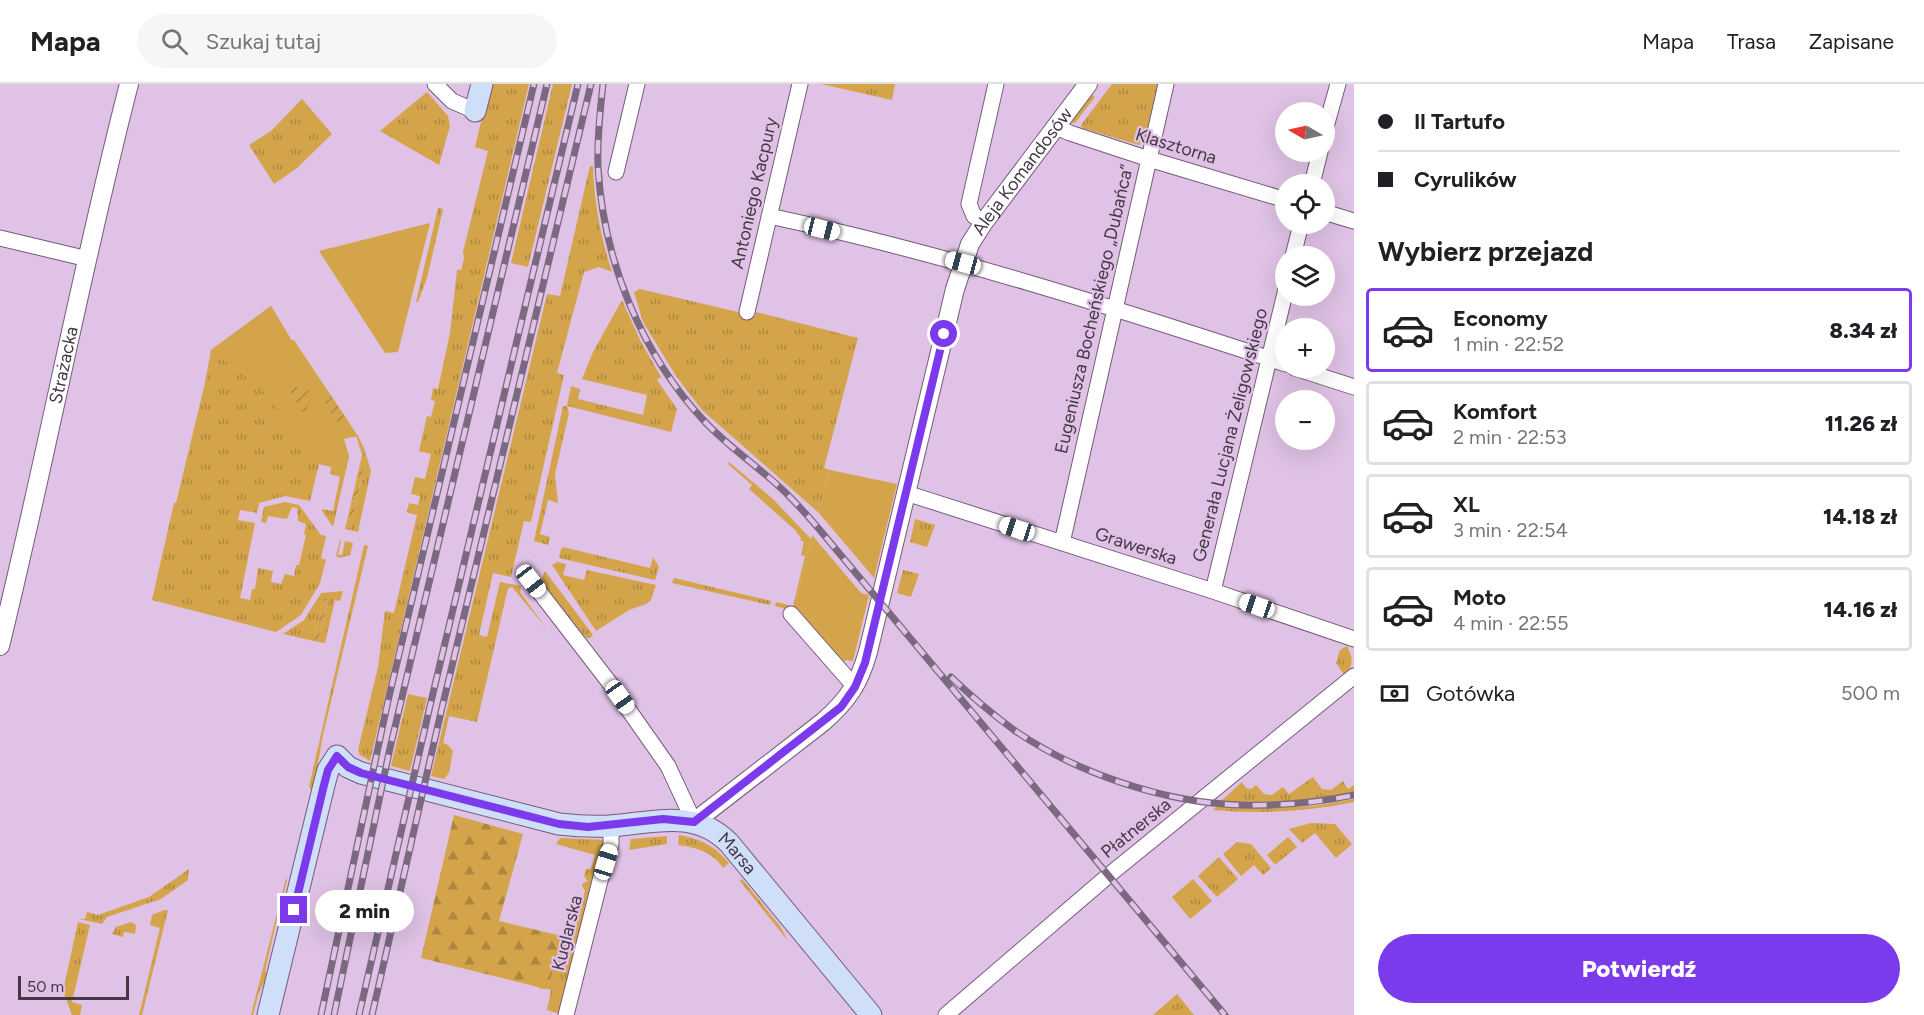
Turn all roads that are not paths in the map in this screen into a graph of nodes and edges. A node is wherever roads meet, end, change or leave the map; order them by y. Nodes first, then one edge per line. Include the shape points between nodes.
1 (129, 84) edge
2 (435, 84) edge
3 (482, 84) edge
4 (637, 84) edge
5 (800, 84) edge
6 (996, 84) edge
7 (1088, 84) edge
8 (1166, 84) edge
9 (1338, 84) edge
10 (1333, 102) edge
11 (475, 111) joint
12 (1056, 127) junction
13 (1149, 159) junction
14 (616, 172) dead end
15 (1275, 197) edge
16 (1335, 215) edge
17 (769, 216) junction
18 (1354, 221) edge
19 (984, 222) junction
20 (0, 238) edge
21 (88, 259) junction
22 (963, 263) junction
23 (1282, 306) edge
24 (1114, 308) junction
25 (747, 312) dead end
26 (1269, 359) junction
27 (1275, 361) edge
28 (1326, 378) edge
29 (1354, 387) edge
30 (906, 493) junction
31 (1062, 543) junction
32 (531, 581) dead end
33 (1213, 591) junction
34 (791, 614) dead end
35 (1354, 639) edge
36 (0, 646) edge
37 (1354, 676) edge
38 (855, 687) junction
39 (694, 822) junction
40 (611, 826) junction
41 (268, 1015) edge
42 (566, 1015) edge
43 (871, 1015) edge
44 (946, 1015) edge

1 - 21 street, Strażacka
2 - 11 street via 452,101
3 - 11 main road
4 - 14 street
5 - 17 street, Antoniego Kacpury
6 - 19 street via 969,204 974,216
7 - 12 street, Aleja Komandosów
8 - 13 street, Eugeniusza Bocheńskiego „Dubańca”
9 - 10 street
12 - 13 street, Klasztorna
12 - 19 street, Aleja Komandosów
13 - 15 street, Klasztorna
13 - 24 street, Eugeniusza Bocheńskiego „Dubańca”
16 - 18 street
17 - 22 street
17 - 25 street, Antoniego Kacpury
19 - 22 street, Aleja Komandosów
20 - 21 street
21 - 36 street, Strażacka
22 - 24 street
22 - 30 street, Aleja Komandosów
23 - 26 street, Generała Lucjana Żeligowskiego
24 - 26 street
24 - 31 street, Eugeniusza Bocheńskiego „Dubańca”
26 - 27 street
26 - 33 street, Generała Lucjana Żeligowskiego
28 - 29 street
30 - 31 street, Grawerska
30 - 38 street, Aleja Komandosów via 865,663
31 - 33 street, Grawerska
32 - 39 street via 668,766
33 - 35 street, Grawerska
34 - 38 street
37 - 44 street, Płatnerska via 1109,875
38 - 39 street, Aleja Komandosów via 841,707
39 - 40 main road, Marsa via 663,819
39 - 43 main road, Marsa via 714,830 729,843
40 - 41 main road, Marsa via 540,820 361,773 337,756 324,785
40 - 42 street, Kuglarska via 611,844

